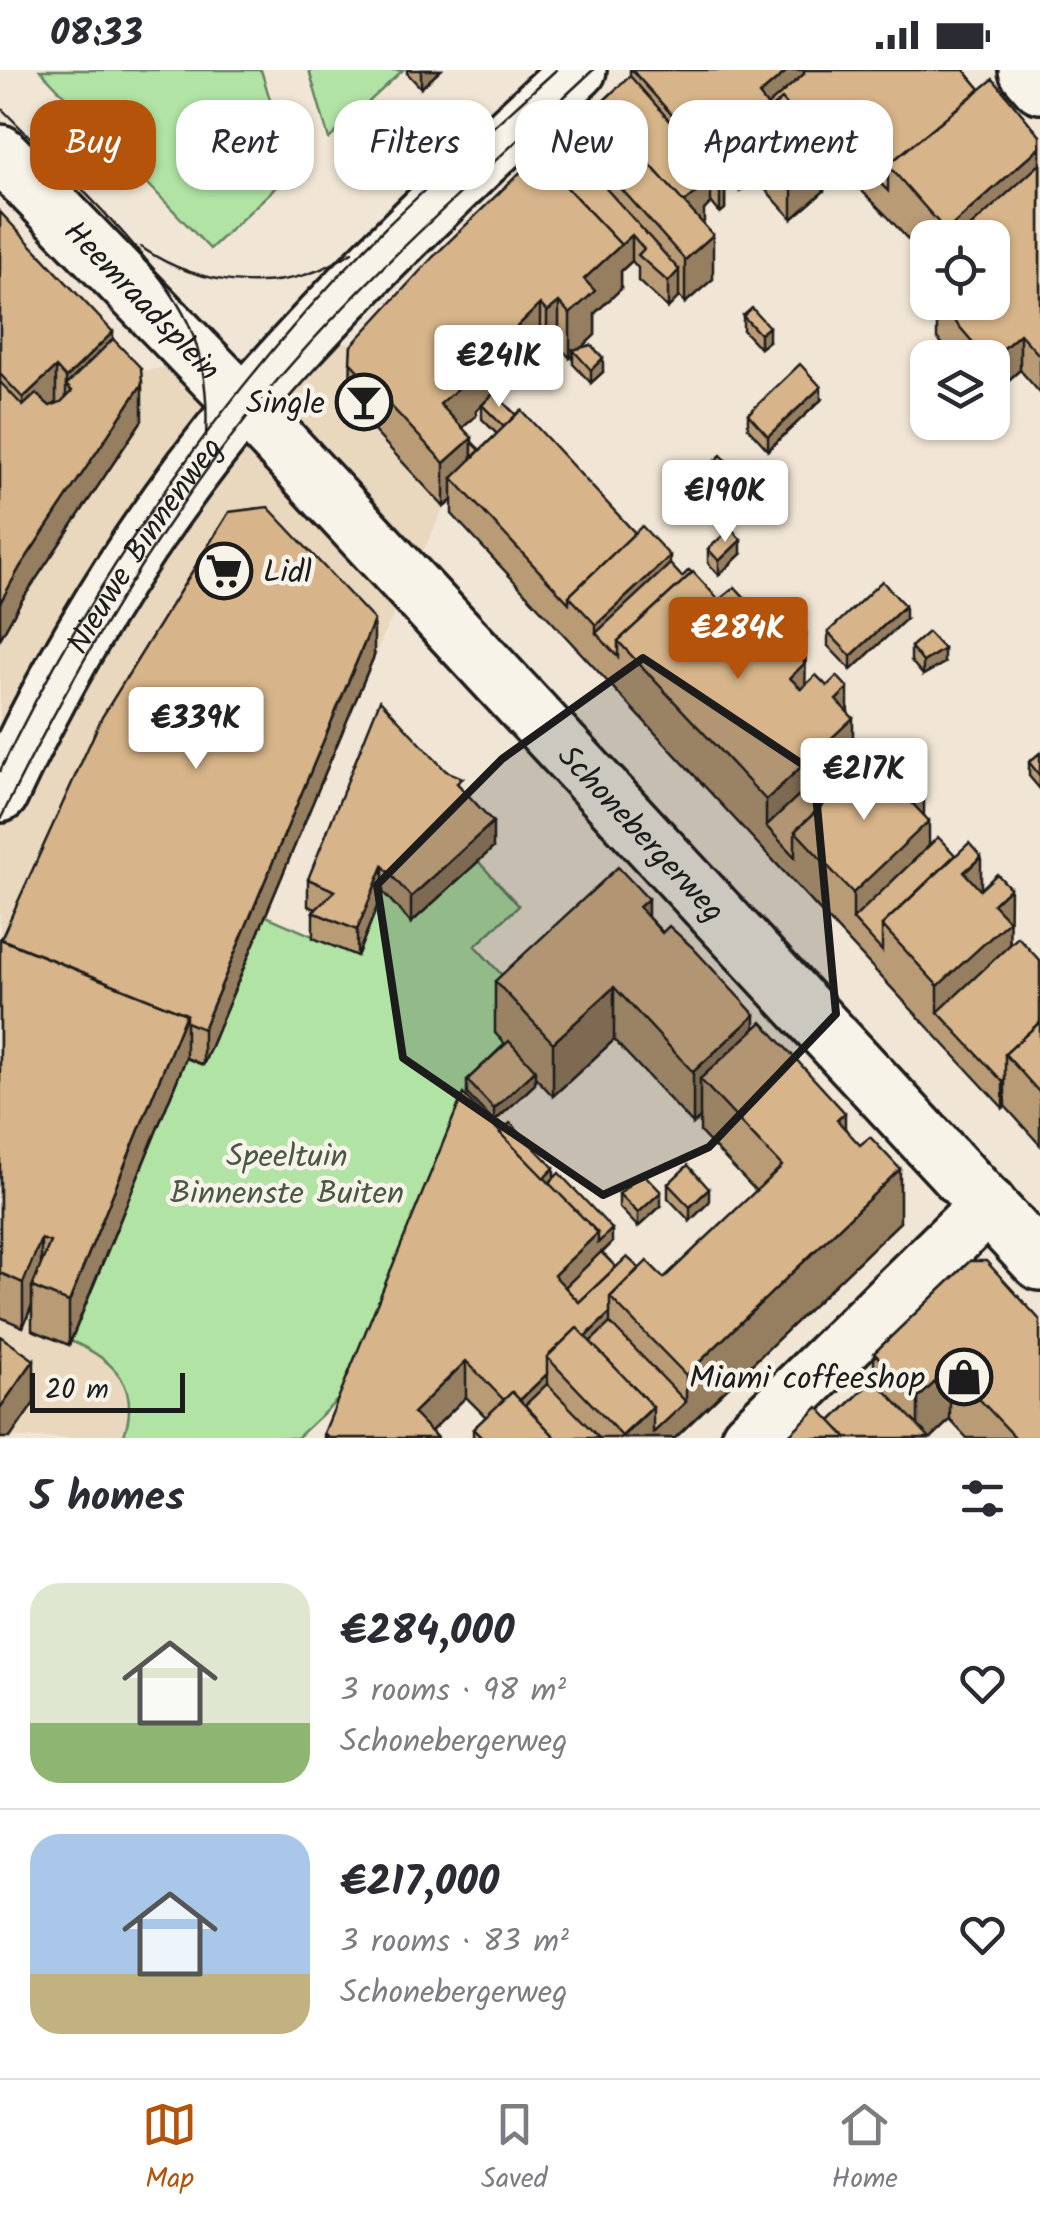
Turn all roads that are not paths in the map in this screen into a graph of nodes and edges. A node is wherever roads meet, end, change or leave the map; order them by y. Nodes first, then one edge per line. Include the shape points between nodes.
1 (578, 70) edge
2 (1027, 70) edge
3 (1040, 85) edge
4 (0, 153) edge
5 (244, 406) junction
6 (0, 794) edge
7 (988, 1206) junction
8 (1040, 1262) edge
9 (749, 1438) edge

1 - 5 street, Nieuwe Binnenweg via 341,298
2 - 3 street
4 - 5 street, Heemraadsplein
5 - 6 street, Nieuwe Binnenweg via 121,572 43,702
5 - 7 street, Schonebergerweg
7 - 8 street, Schonebergerweg
7 - 9 street

